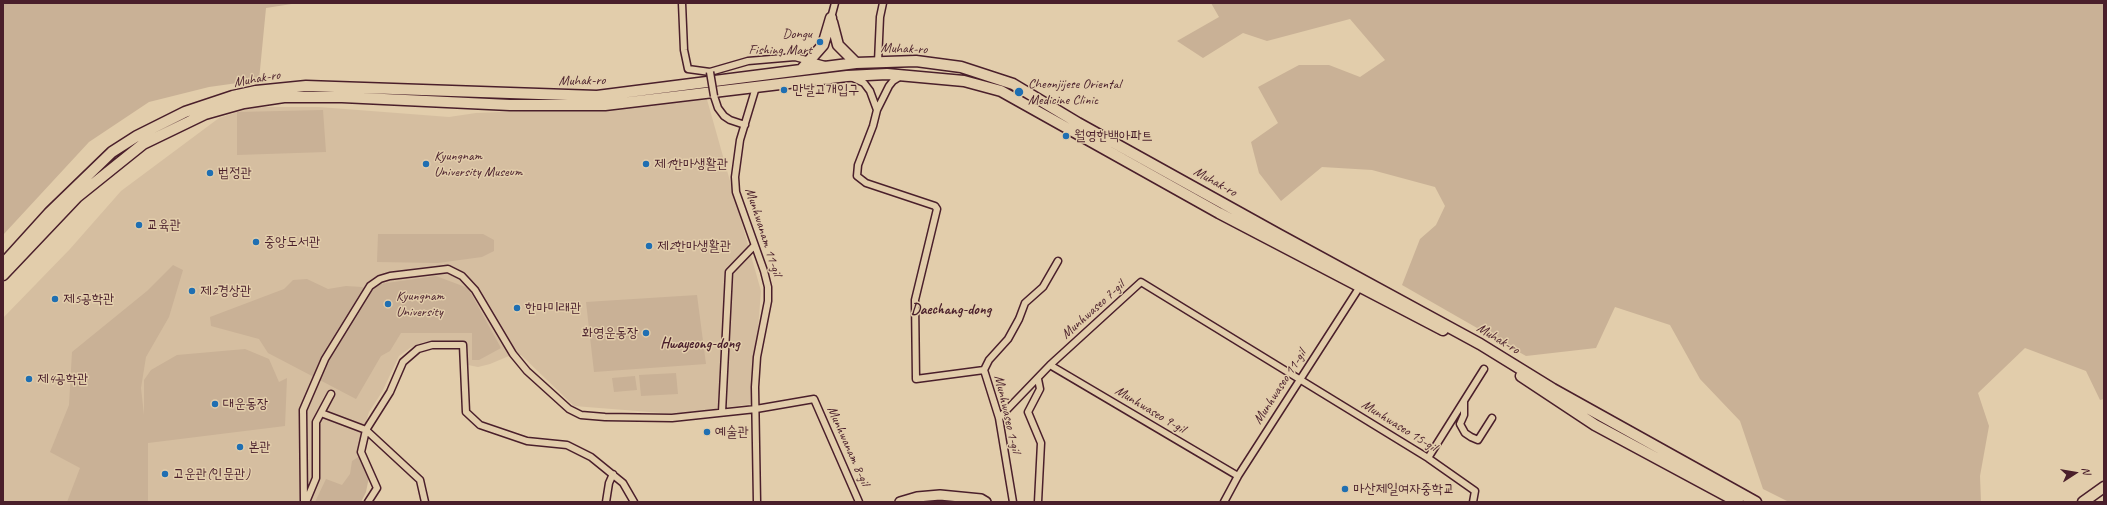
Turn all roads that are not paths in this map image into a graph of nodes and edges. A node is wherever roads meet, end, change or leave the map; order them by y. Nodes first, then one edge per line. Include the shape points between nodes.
1 (682, 3) edge
2 (835, 3) edge
3 (883, 3) edge
4 (831, 18) junction
5 (810, 61) junction
6 (878, 62) junction
7 (856, 63) junction
8 (831, 66) junction
9 (801, 70) junction
10 (710, 72) junction
11 (903, 75) junction
12 (850, 76) junction
13 (756, 87) junction
14 (877, 110) junction
15 (745, 124) junction
16 (754, 246) junction
17 (1058, 261) dead end
18 (3, 264) edge
19 (3, 275) edge
20 (1359, 288) junction
21 (1050, 365) junction
22 (1484, 369) dead end
23 (984, 370) junction
24 (1038, 379) junction
25 (1299, 379) junction
26 (331, 394) dead end
27 (1464, 401) junction
28 (756, 409) junction
29 (722, 412) junction
30 (321, 413) junction
31 (999, 418) junction
32 (1492, 418) dead end
33 (366, 430) junction
34 (1428, 458) junction
35 (613, 474) junction
36 (1238, 476) junction
37 (2104, 487) edge
38 (2104, 495) edge
39 (305, 502) edge
40 (368, 502) edge
41 (425, 502) edge
42 (606, 502) edge
43 (634, 502) edge
44 (757, 502) edge
45 (859, 502) edge
46 (900, 502) edge
47 (986, 502) edge
48 (1013, 502) edge
49 (1038, 502) edge
50 (1224, 502) edge
51 (1473, 502) edge
52 (1738, 502) edge
53 (1756, 502) edge
54 (2084, 502) edge
55 (2095, 502) edge

1 - 10 street via 684,50 688,69
2 - 4 street
3 - 6 street
4 - 5 main road via 826,39
4 - 7 main road via 838,45
5 - 8 street
5 - 9 main road
5 - 10 street via 795,57 768,58
6 - 7 main road, Muhak-ro
6 - 53 main road, Muhak-ro via 916,61 961,67 1013,84 1078,123 1480,344 1553,389
7 - 8 main road, Muhak-ro
8 - 9 main road, Muhak-ro
9 - 18 main road, Muhak-ro via 597,96 306,86 276,88 233,96 160,123 112,152 49,213
10 - 15 street, bridge via 718,108 730,120
11 - 12 main road, Muhak-ro
11 - 14 street, Munhwaseo 1-gil via 893,81
11 - 20 main road, Muhak-ro via 964,81 1001,91
12 - 13 main road, Muhak-ro
12 - 14 street via 866,86
13 - 15 street, Munhwanam 11-gil
13 - 19 main road, Muhak-ro via 605,105 510,105 342,97 284,97 244,102 205,114 143,144 77,197
14 - 23 street, Munhwaseo 1-gil via 874,126 858,165 858,178 935,206 937,209 915,300 916,379
15 - 16 street, Munhwanam 11-gil via 735,177 736,192
16 - 28 street, Munhwanam 11-gil via 764,271 768,301 757,357
16 - 29 street via 729,272
17 - 23 street via 1043,287 1025,303 1008,339 989,360
20 - 25 street, Munhwaseo 11-gil
20 - 52 main road, Muhak-ro via 1474,346 1595,425
21 - 24 street, Munhwaseo 7-gil
21 - 25 street, Munhwaseo 7-gil via 1141,282
21 - 36 street, Munhwaseo 9-gil
22 - 27 street
23 - 31 street, Munhwaseo 1-gil
24 - 31 street, Munhwaseo 7-gil
24 - 49 street via 1040,389 1028,412 1041,443
25 - 34 street, Munhwaseo 15-gil
25 - 36 street, Munhwaseo 11-gil
26 - 30 street
27 - 32 street via 1464,415 1460,424 1471,437 1478,440
27 - 34 street
28 - 29 street
28 - 44 street, Munhwanam 11-gil
28 - 45 street, Munhwanam 8-gil via 814,399
29 - 39 street via 672,418 581,415 569,409 527,371 462,276 448,270 390,276 370,286 325,359 303,410
30 - 33 street
30 - 39 street via 316,422 316,478
31 - 48 street, Munhwaseo 1-gil
33 - 35 street via 390,392 403,362 418,348 432,345 463,345 466,412 480,425 527,441 567,445 591,457
33 - 40 street via 361,452 377,488
33 - 41 street via 420,480
34 - 51 street, Munhwaseo 15-gil via 1475,491
35 - 42 street
35 - 43 street
36 - 50 street, Munhwaseo 11-gil
37 - 54 main road
38 - 55 main road
46 - 47 main road via 940,495 981,499

